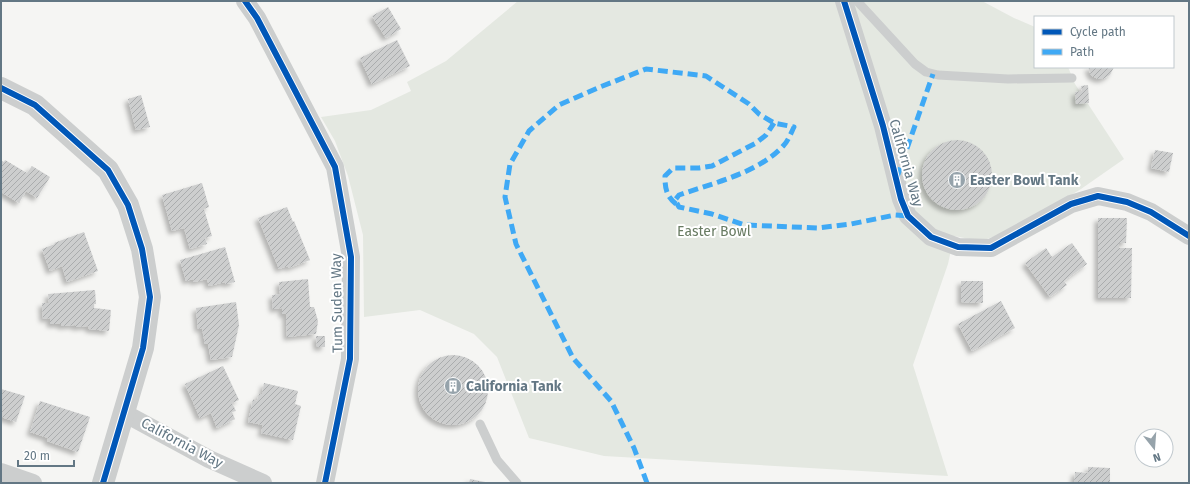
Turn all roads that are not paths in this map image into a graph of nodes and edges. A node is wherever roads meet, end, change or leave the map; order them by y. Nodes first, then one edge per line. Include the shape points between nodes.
1 (245, 1) edge
2 (844, 1) edge
3 (857, 1) edge
4 (1072, 78) dead end
5 (1, 88) edge
6 (1189, 236) edge
7 (124, 412) junction
8 (480, 424) dead end
9 (1, 472) edge
10 (33, 483) edge
11 (103, 483) edge
12 (263, 483) edge
13 (325, 483) edge
14 (517, 483) edge

1 - 13 street, Tum Suden Way via 257,18 335,167 351,257 350,359
2 - 6 street, California Way via 883,126 901,199 908,216 931,237 958,247 991,248 1071,204 1098,196 1127,202 1150,212
3 - 4 lane via 915,64 926,72 1008,79
5 - 7 street via 35,105 108,170 128,205 142,250 150,297 143,348
7 - 11 street
7 - 12 street, California Way via 209,459
8 - 14 lane via 497,460
9 - 10 street

